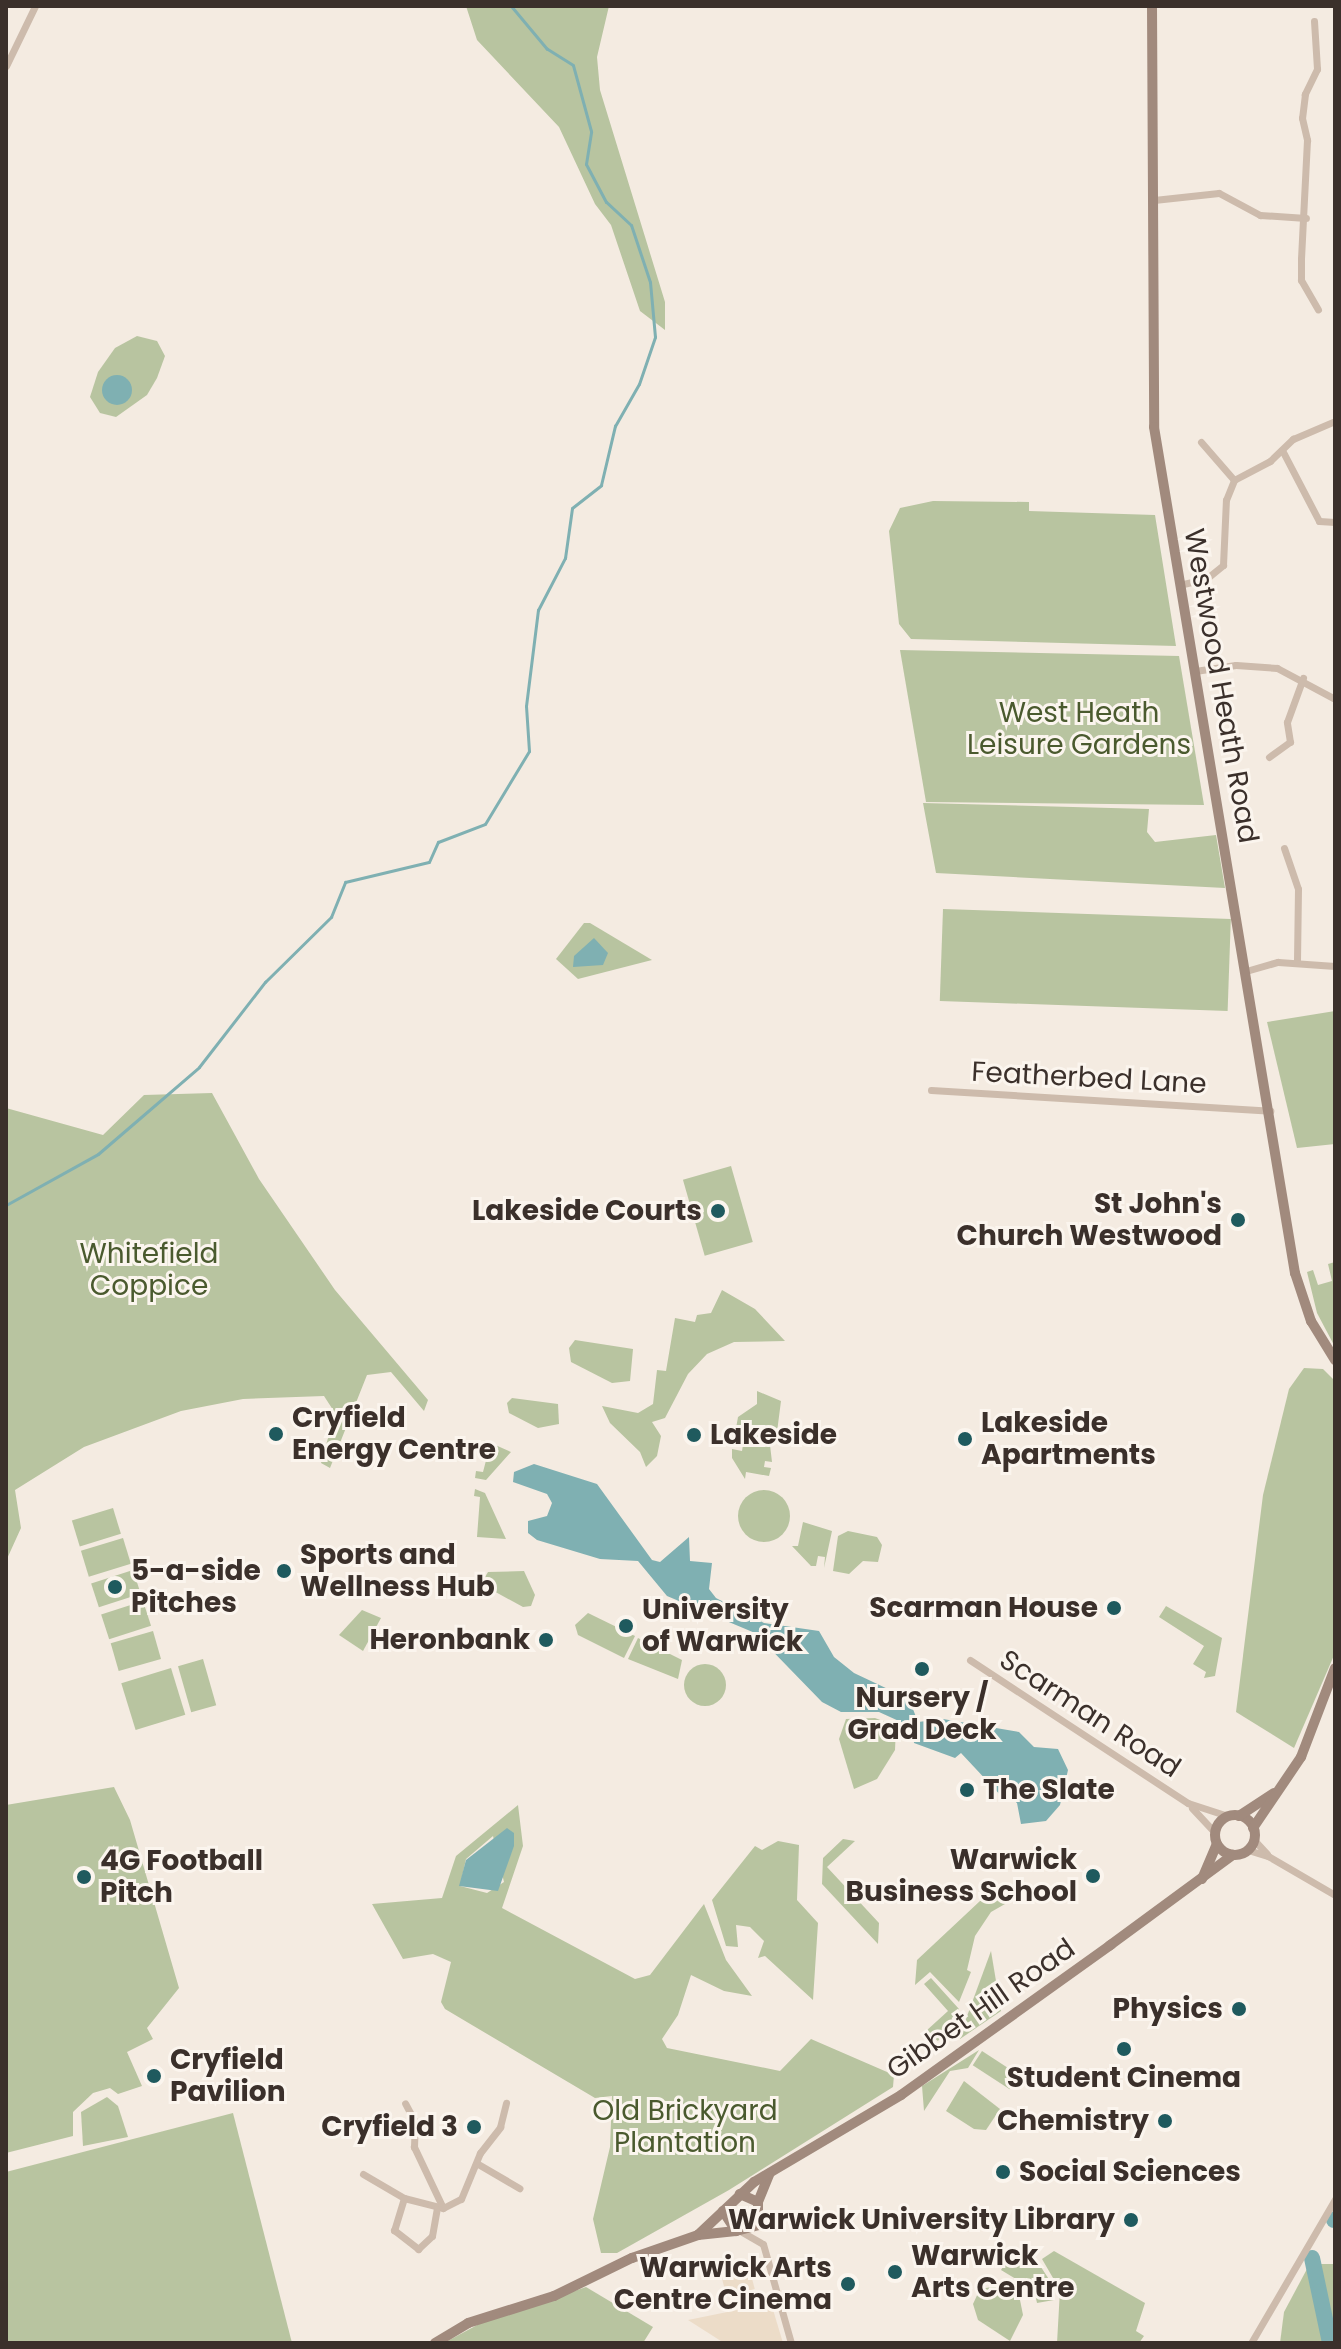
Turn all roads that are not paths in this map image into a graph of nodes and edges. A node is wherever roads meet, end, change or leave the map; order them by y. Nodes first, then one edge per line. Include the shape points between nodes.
1 (35, 6) edge
2 (1152, 6) edge
3 (1314, 21) dead end
4 (6, 66) edge
5 (1154, 200) junction
6 (1306, 218) junction
7 (1318, 309) dead end
8 (1335, 421) edge
9 (1201, 442) dead end
10 (1282, 450) junction
11 (1234, 480) junction
12 (1335, 522) edge
13 (1179, 585) junction
14 (1195, 671) junction
15 (1303, 678) junction
16 (1335, 699) edge
17 (1269, 757) dead end
18 (1284, 848) dead end
19 (1297, 962) junction
20 (1335, 966) edge
21 (1246, 971) junction
22 (931, 1090) dead end
23 (1270, 1111) junction
24 (1335, 1360) edge
25 (970, 1660) dead end
26 (1335, 1668) edge
27 (1274, 1793) junction
28 (1188, 1803) junction
29 (1234, 1816) junction
30 (1254, 1834) junction
31 (1216, 1838) junction
32 (1248, 1850) junction
33 (1233, 1855) junction
34 (1268, 1856) junction
35 (1202, 1879) junction
36 (1335, 1895) edge
37 (405, 2103) dead end
38 (506, 2103) dead end
39 (478, 2164) junction
40 (771, 2172) junction
41 (363, 2174) dead end
42 (519, 2188) dead end
43 (740, 2194) junction
44 (404, 2198) junction
45 (1335, 2199) edge
46 (758, 2202) junction
47 (440, 2208) junction
48 (723, 2211) junction
49 (739, 2231) junction
50 (698, 2235) junction
51 (435, 2343) edge
52 (791, 2343) edge
53 (1251, 2343) edge

1 - 4 street
2 - 5 street, Westwood Heath Road
3 - 6 street via 1317,69 1305,94 1302,118
5 - 6 street via 1219,193 1260,215
5 - 13 street, Westwood Heath Road via 1154,427
6 - 7 street via 1301,280
8 - 10 street
9 - 11 street
10 - 11 street
10 - 12 street via 1319,521
11 - 13 street via 1226,500 1223,565 1206,579
13 - 14 street, Westwood Heath Road
14 - 15 street via 1236,665 1277,668
14 - 21 street, Westwood Heath Road
15 - 16 street
15 - 17 street via 1287,722 1290,742
18 - 19 street via 1298,889
19 - 20 street
19 - 21 street
21 - 23 street, Westwood Heath Road
22 - 23 street, Featherbed Lane
23 - 24 street, Westwood Heath Road via 1295,1273 1311,1321
25 - 28 street, Scarman Road
26 - 27 street via 1301,1757
27 - 29 street
27 - 30 street
28 - 29 street, Scarman Road
28 - 31 street, Scarman Road
29 - 30 street
29 - 31 street
30 - 32 street
30 - 34 street
31 - 33 street
31 - 35 street
32 - 33 street, Gibbet Hill Road
32 - 34 street
33 - 35 street, Gibbet Hill Road
34 - 36 street
35 - 40 street, Gibbet Hill Road via 874,2110
37 - 47 street via 415,2122 414,2147 428,2167
38 - 39 street via 500,2127
39 - 42 street
39 - 47 street via 461,2199
40 - 43 street, Gibbet Hill Road
40 - 46 street
41 - 44 street
43 - 46 street
43 - 48 street, Gibbet Hill Road
44 - 47 street
44 - 47 street via 394,2230 418,2249 432,2236
45 - 53 street
46 - 49 street via 758,2225
48 - 49 street
48 - 50 street
49 - 50 street
49 - 52 street via 763,2244
50 - 51 street via 632,2258 554,2296 481,2318

